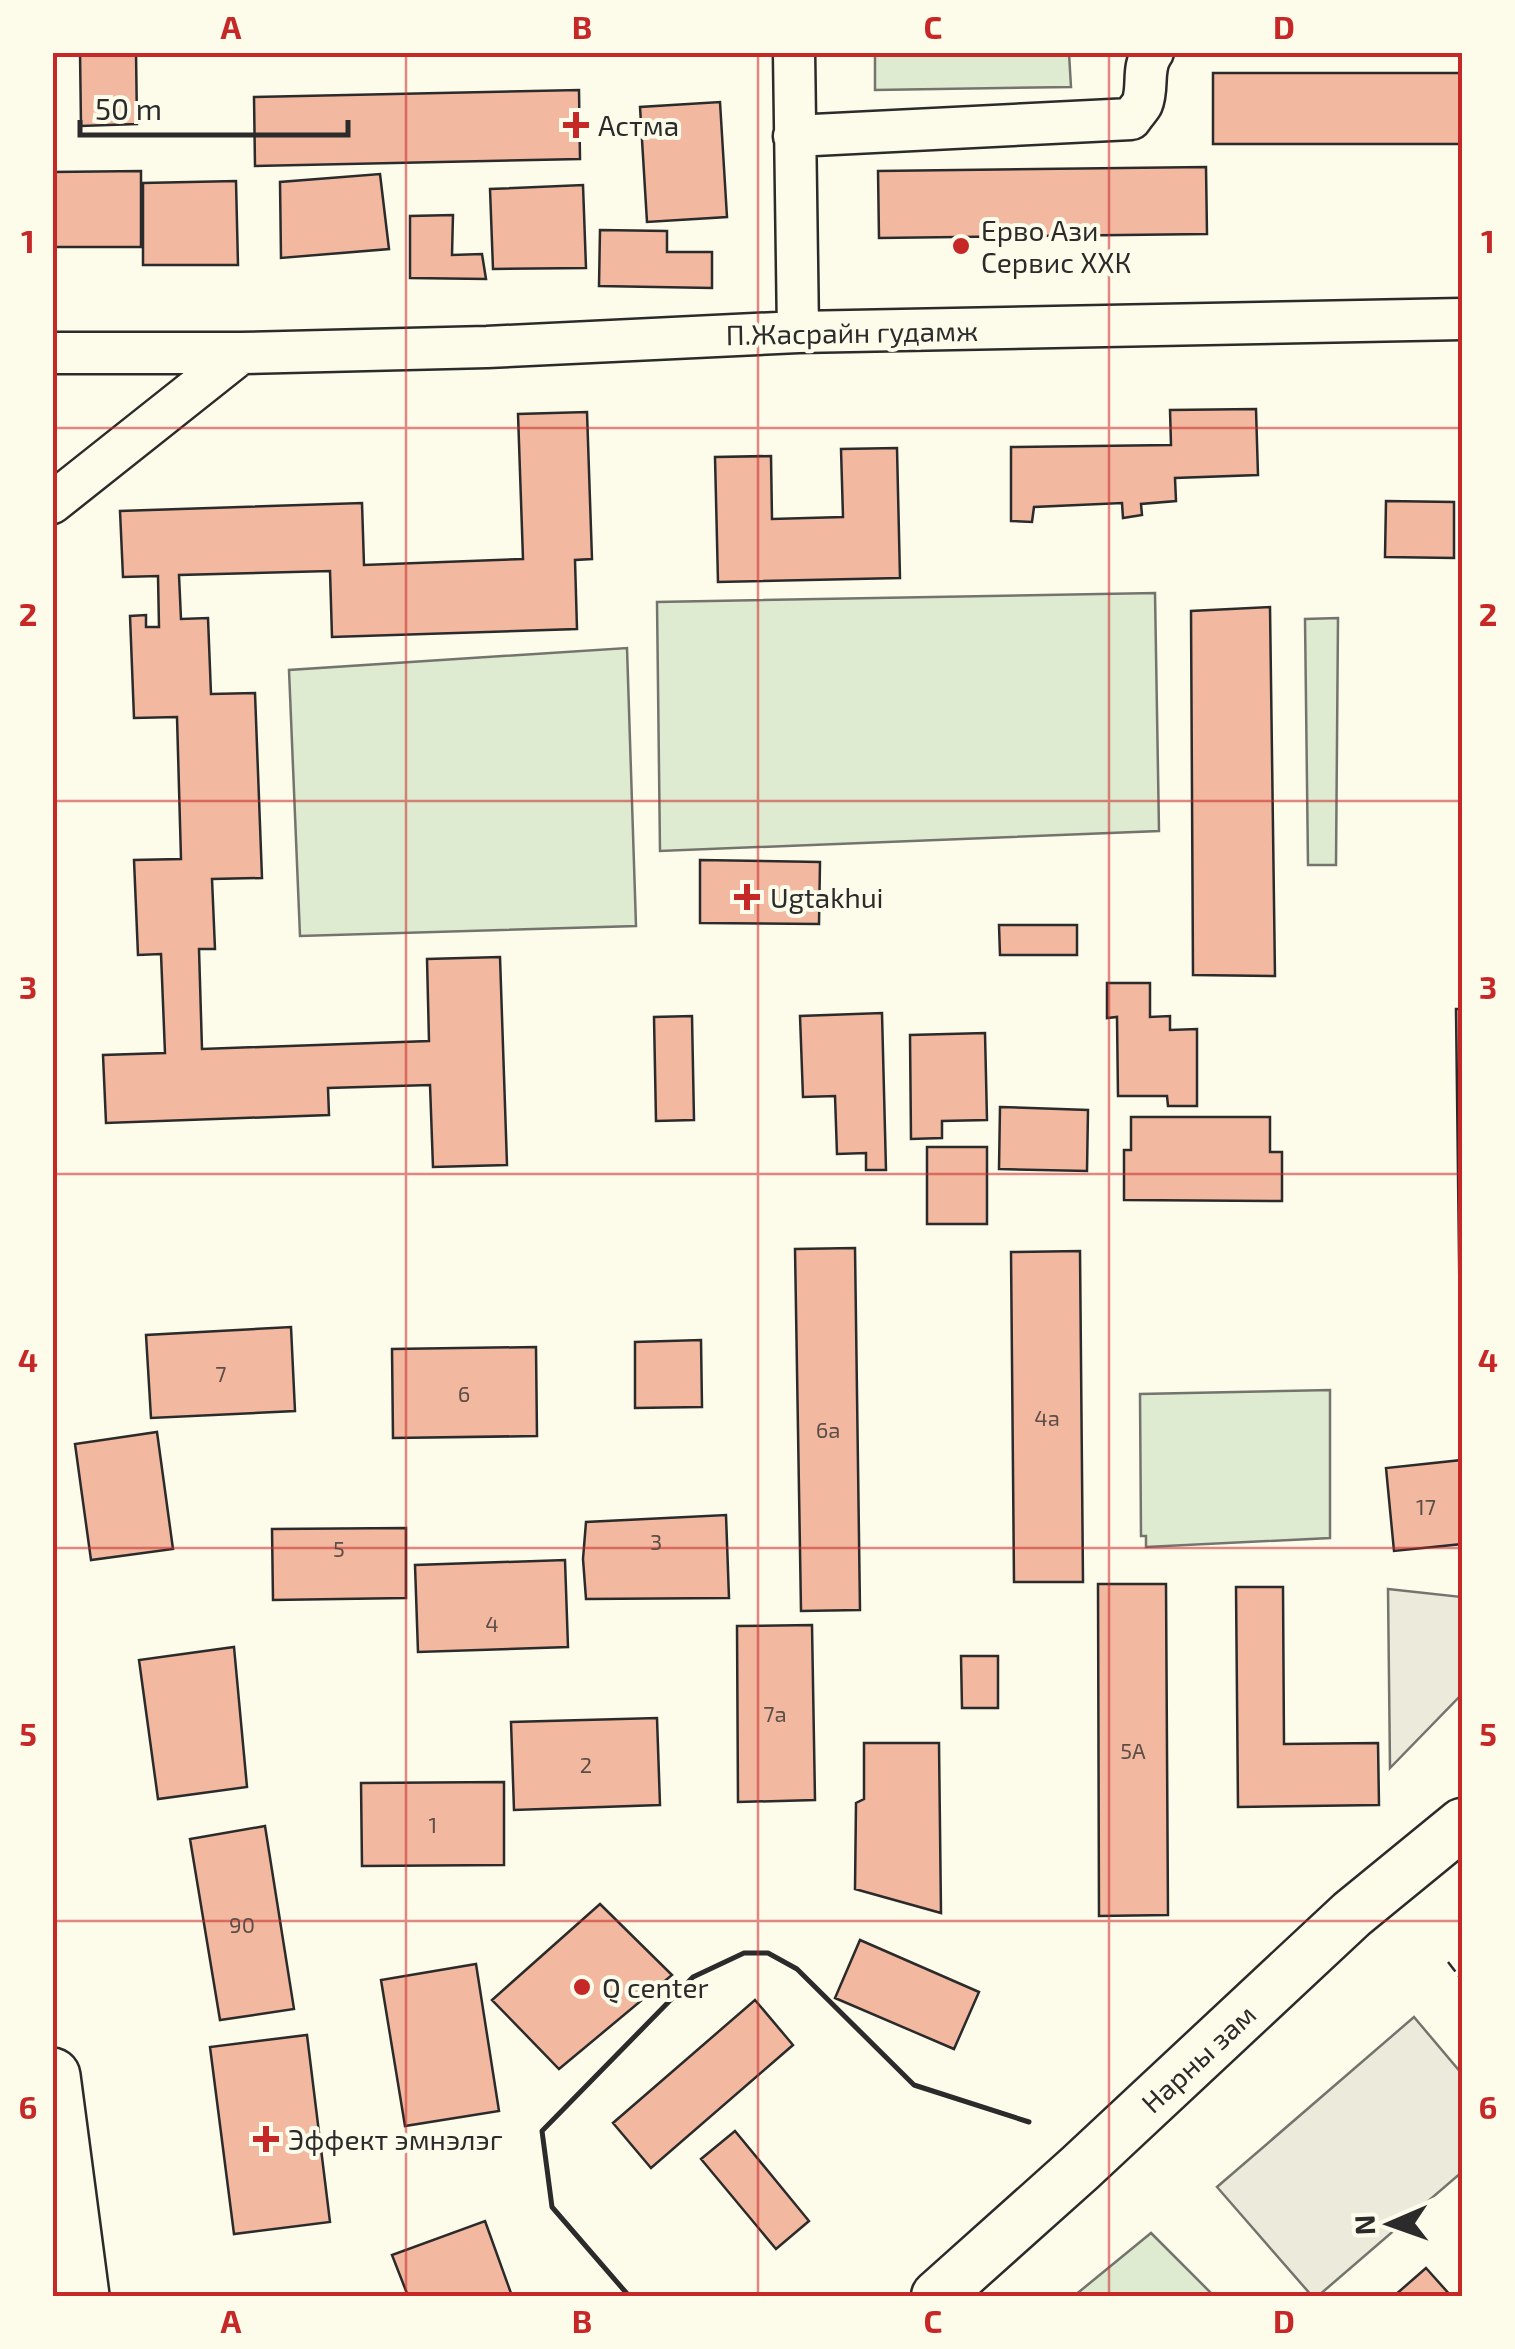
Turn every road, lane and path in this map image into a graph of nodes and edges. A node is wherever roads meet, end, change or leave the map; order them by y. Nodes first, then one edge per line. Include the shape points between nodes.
1 (794, 52) edge
2 (1153, 52) edge
3 (794, 136) junction
4 (1462, 319) edge
5 (798, 332) junction
6 (52, 352) edge
7 (241, 353) junction
8 (52, 504) edge
9 (1462, 1824) edge
10 (52, 2076) edge
11 (82, 2296) edge
12 (937, 2296) edge

1 - 3 street
2 - 3 street via 1144,73 1144,101 1131,119
3 - 5 street
4 - 5 street, П.Жасрайн гудамж
5 - 7 street, П.Жасрайн гудамж
6 - 7 street, П.Жасрайн гудамж
7 - 8 street
9 - 12 main road, Нарны зам via 1352,1914
10 - 11 highway

